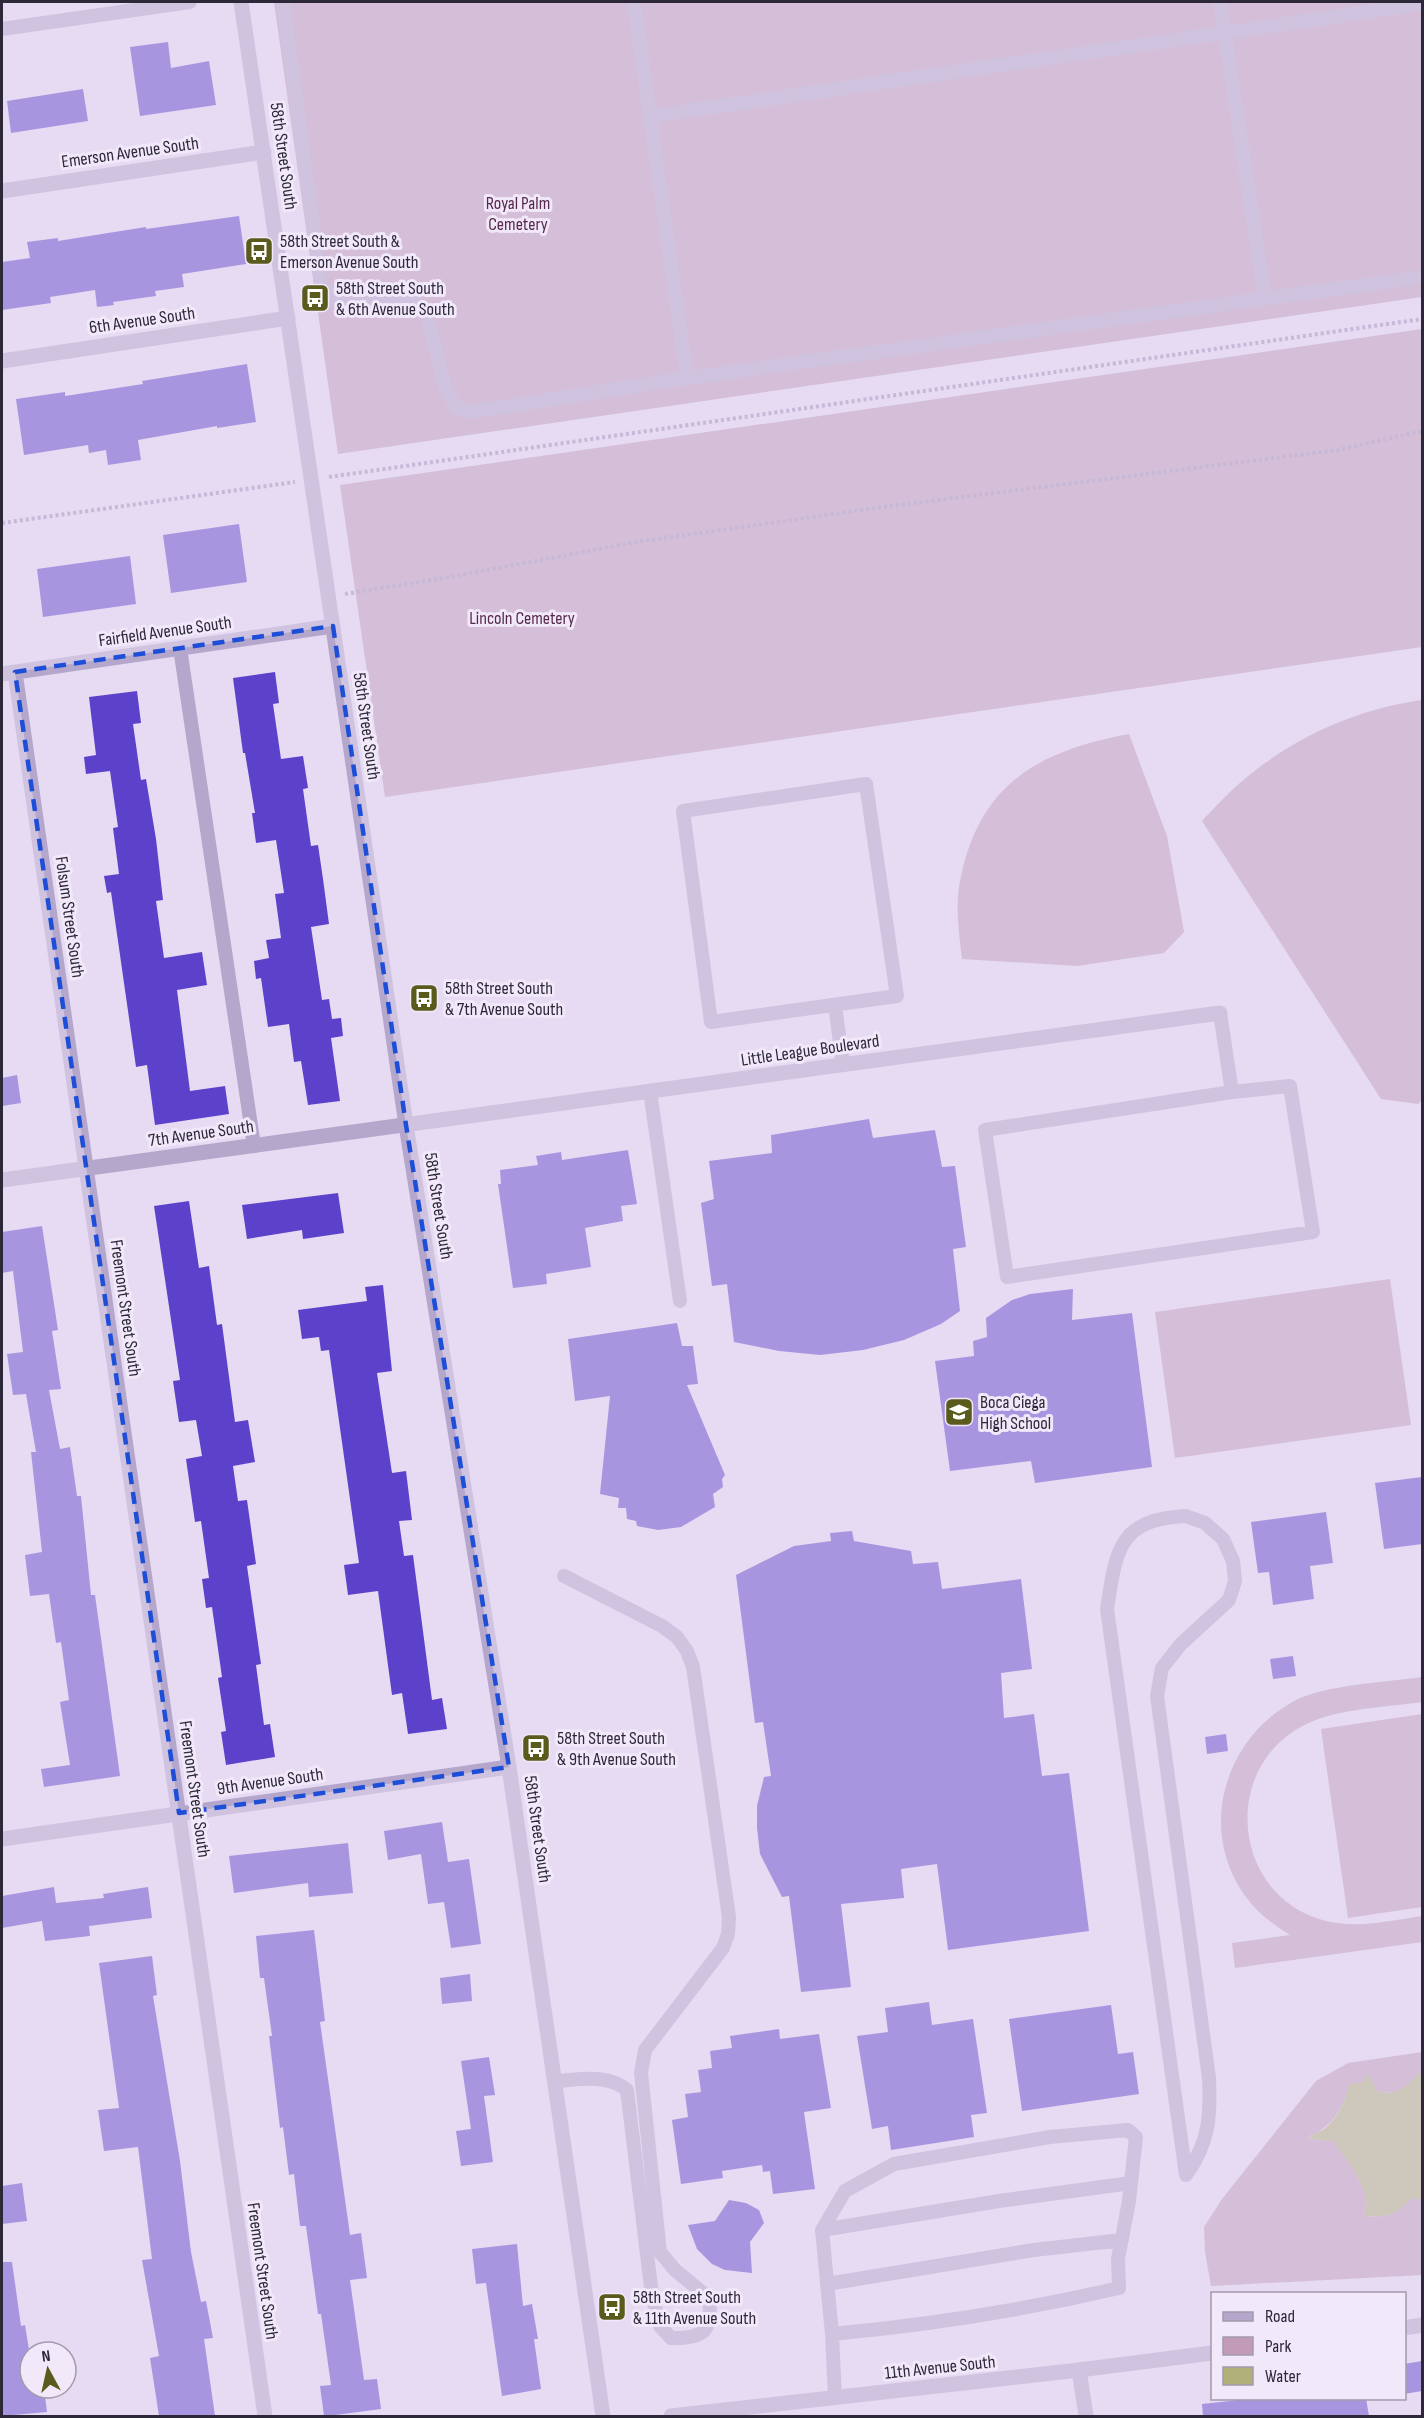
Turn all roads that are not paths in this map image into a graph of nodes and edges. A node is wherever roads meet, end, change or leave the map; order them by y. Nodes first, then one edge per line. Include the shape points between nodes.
1 (190, 2) edge
2 (241, 2) edge
3 (283, 2) edge
4 (634, 2) edge
5 (1220, 2) edge
6 (1422, 4) edge
7 (2, 29) edge
8 (1225, 32) junction
9 (651, 116) junction
10 (264, 152) junction
11 (2, 191) edge
12 (1422, 277) edge
13 (1265, 298) junction
14 (288, 318) junction
15 (2, 361) edge
16 (687, 378) junction
17 (333, 626) junction
18 (180, 648) junction
19 (8, 673) edge
20 (835, 1005) junction
21 (1220, 1013) joint
22 (843, 1065) junction
23 (650, 1091) junction
24 (1232, 1092) junction
25 (406, 1125) junction
26 (254, 1146) junction
27 (87, 1168) junction
28 (2, 1180) edge
29 (680, 1301) dead end
30 (564, 1576) dead end
31 (509, 1767) junction
32 (178, 1813) junction
33 (2, 1839) edge
34 (554, 2081) junction
35 (1186, 2175) joint
36 (1131, 2183) junction
37 (822, 2230) junction
38 (1122, 2240) junction
39 (827, 2284) junction
40 (1422, 2325) edge
41 (1406, 2328) edge
42 (832, 2334) junction
43 (1211, 2353) edge
44 (1079, 2370) junction
45 (835, 2398) junction
46 (264, 2416) edge
47 (603, 2416) edge
48 (671, 2416) edge
49 (1086, 2416) edge

1 - 7 lane
2 - 10 street, 58th Street South
3 - 16 lane via 321,285 343,306 416,303 427,315 445,387 457,408 471,412
4 - 9 lane
5 - 8 lane
6 - 8 lane
8 - 9 lane
8 - 13 lane
9 - 16 lane
10 - 11 street, Emerson Avenue South
10 - 14 street, 58th Street South
12 - 13 lane
13 - 16 lane
14 - 15 street, 6th Avenue South
14 - 17 street, 58th Street South
17 - 18 street, Fairfield Avenue South
17 - 25 street, 58th Street South
18 - 19 street, Fairfield Avenue South
18 - 26 lane
19 - 27 street, Folsum Street South
20 - 20 lane via 897,996 866,784 683,811 711,1022
20 - 22 lane
21 - 22 street, Little League Boulevard
21 - 24 lane
22 - 23 street, Little League Boulevard
23 - 25 street, Little League Boulevard
23 - 29 lane
24 - 24 lane via 1290,1086 1313,1232 1007,1277 985,1130
25 - 26 street, 7th Avenue South
25 - 31 street, 58th Street South
26 - 27 street, 7th Avenue South
27 - 28 street, 7th Avenue South
27 - 32 street, Freemont Street South
30 - 34 lane via 662,1626 677,1637 693,1667 729,1917 728,1934 723,1948 645,2050 641,2073 660,2252 709,2298 711,2317 704,2331 692,2338 671,2338 660,2326 652,2295 627,2090 605,2079
31 - 32 street, 9th Avenue South
31 - 34 street, 58th Street South
32 - 33 street, 9th Avenue South
32 - 46 street, Freemont Street South
34 - 47 street, 58th Street South
35 - 35 lane via 1206,2137 1211,2111 1157,1696 1162,1668 1181,1644 1229,1600 1235,1581 1233,1561 1222,1539 1205,1523 1185,1516 1142,1524 1123,1539 1107,1609
36 - 37 lane
36 - 37 lane via 1136,2137 1128,2130 1050,2137 894,2164 844,2191
36 - 38 lane
37 - 39 lane
38 - 39 lane via 1034,2250
38 - 42 lane via 1119,2288 914,2324
39 - 42 lane
40 - 41 street
42 - 45 lane
43 - 44 street, 11th Avenue South
44 - 45 street, 11th Avenue South
44 - 49 street
45 - 48 street, 11th Avenue South

